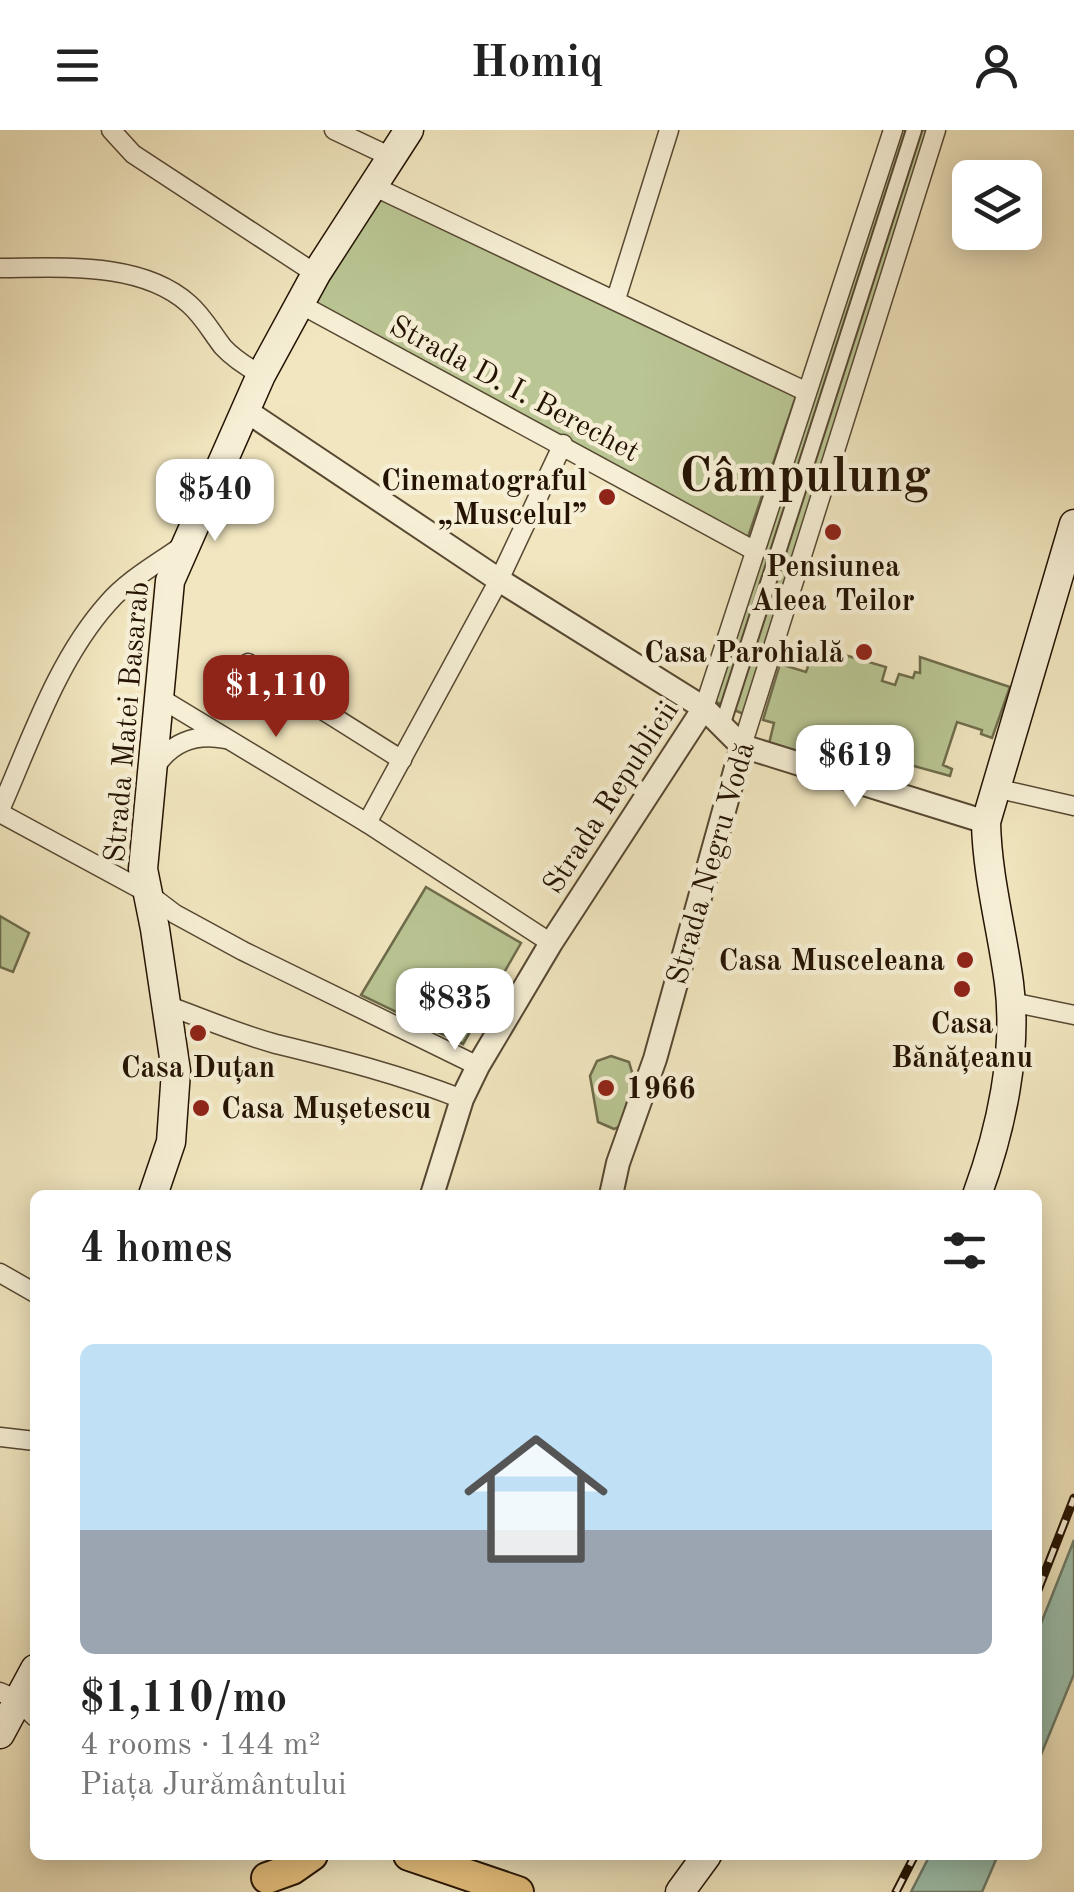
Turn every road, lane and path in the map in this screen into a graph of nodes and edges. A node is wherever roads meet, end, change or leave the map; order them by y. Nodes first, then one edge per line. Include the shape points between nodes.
1 (112, 130) edge
2 (334, 130) edge
3 (409, 130) edge
4 (669, 130) edge
5 (892, 130) edge
6 (914, 130) edge
7 (936, 130) edge
8 (391, 157) junction
9 (373, 186) junction
10 (0, 268) edge
11 (316, 274) junction
12 (616, 299) junction
13 (300, 304) junction
14 (261, 375) junction
15 (807, 392) junction
16 (245, 410) junction
17 (563, 444) junction
18 (1074, 524) edge
19 (182, 546) junction
20 (756, 551) junction
21 (499, 580) junction
22 (248, 664) dead end
23 (160, 698) junction
24 (704, 708) junction
25 (722, 726) junction
26 (230, 740) junction
27 (742, 746) junction
28 (402, 760) junction
29 (152, 771) junction
30 (995, 788) junction
31 (1074, 806) edge
32 (0, 811) edge
33 (986, 822) junction
34 (366, 824) junction
35 (146, 892) junction
36 (551, 943) junction
37 (1011, 1002) junction
38 (166, 1005) junction
39 (1074, 1014) edge
40 (478, 1066) junction
41 (462, 1099) junction
42 (155, 1190) edge
43 (434, 1190) edge
44 (612, 1190) edge
45 (978, 1190) edge
46 (0, 1273) edge
47 (30, 1290) edge
48 (0, 1438) edge
49 (30, 1441) edge
50 (30, 1679) edge
51 (17, 1703) edge
52 (0, 1734) edge
53 (305, 1860) edge
54 (425, 1860) edge
55 (703, 1860) edge
56 (269, 1868) edge
57 (518, 1892) edge
58 (680, 1892) edge

1 - 11 street via 133,154
2 - 8 street
3 - 8 main road, Strada Matei Basarab
4 - 12 street
5 - 15 street, Strada Republicii
6 - 25 street
7 - 27 street, Strada Negru Vodă
8 - 9 main road, Strada Matei Basarab
9 - 11 main road, Strada Matei Basarab
9 - 12 street
10 - 14 street via 70,268 157,283 193,306 224,348
11 - 13 main road, Strada Matei Basarab
12 - 15 street
13 - 14 main road, Strada Matei Basarab
13 - 17 street, Strada D. I. Berechet
14 - 16 main road, Strada Matei Basarab
15 - 20 street, Strada Republicii
16 - 19 main road, Strada Matei Basarab
16 - 21 street
17 - 20 street, Strada D. I. Berechet
17 - 21 street
18 - 30 main road
19 - 23 main road, Strada Matei Basarab via 170,581
19 - 32 street via 134,578 85,632
20 - 24 street, Strada Republicii
21 - 24 street
21 - 28 street
22 - 28 street
23 - 26 street
23 - 29 main road, Strada Matei Basarab
24 - 25 street
24 - 36 street, Strada Republicii
25 - 27 street
26 - 29 street via 184,741
26 - 34 street
27 - 33 street
27 - 44 street, Strada Negru Vodă
28 - 34 street
29 - 35 main road, Strada Matei Basarab via 142,869
30 - 31 street
30 - 33 main road
32 - 35 street
33 - 37 main road
34 - 36 street
35 - 38 main road, Strada Matei Basarab
35 - 40 street via 226,942
36 - 40 street, Strada Republicii
37 - 39 street
37 - 45 main road via 1010,1056
38 - 41 street
38 - 42 main road, Strada Matei Basarab via 175,1112
40 - 41 street, Strada Republicii
41 - 43 street, Strada Republicii
46 - 47 street
48 - 49 street
50 - 51 main road
51 - 52 main road
53 - 56 main road via 292,1869
54 - 57 main road
55 - 58 main road

